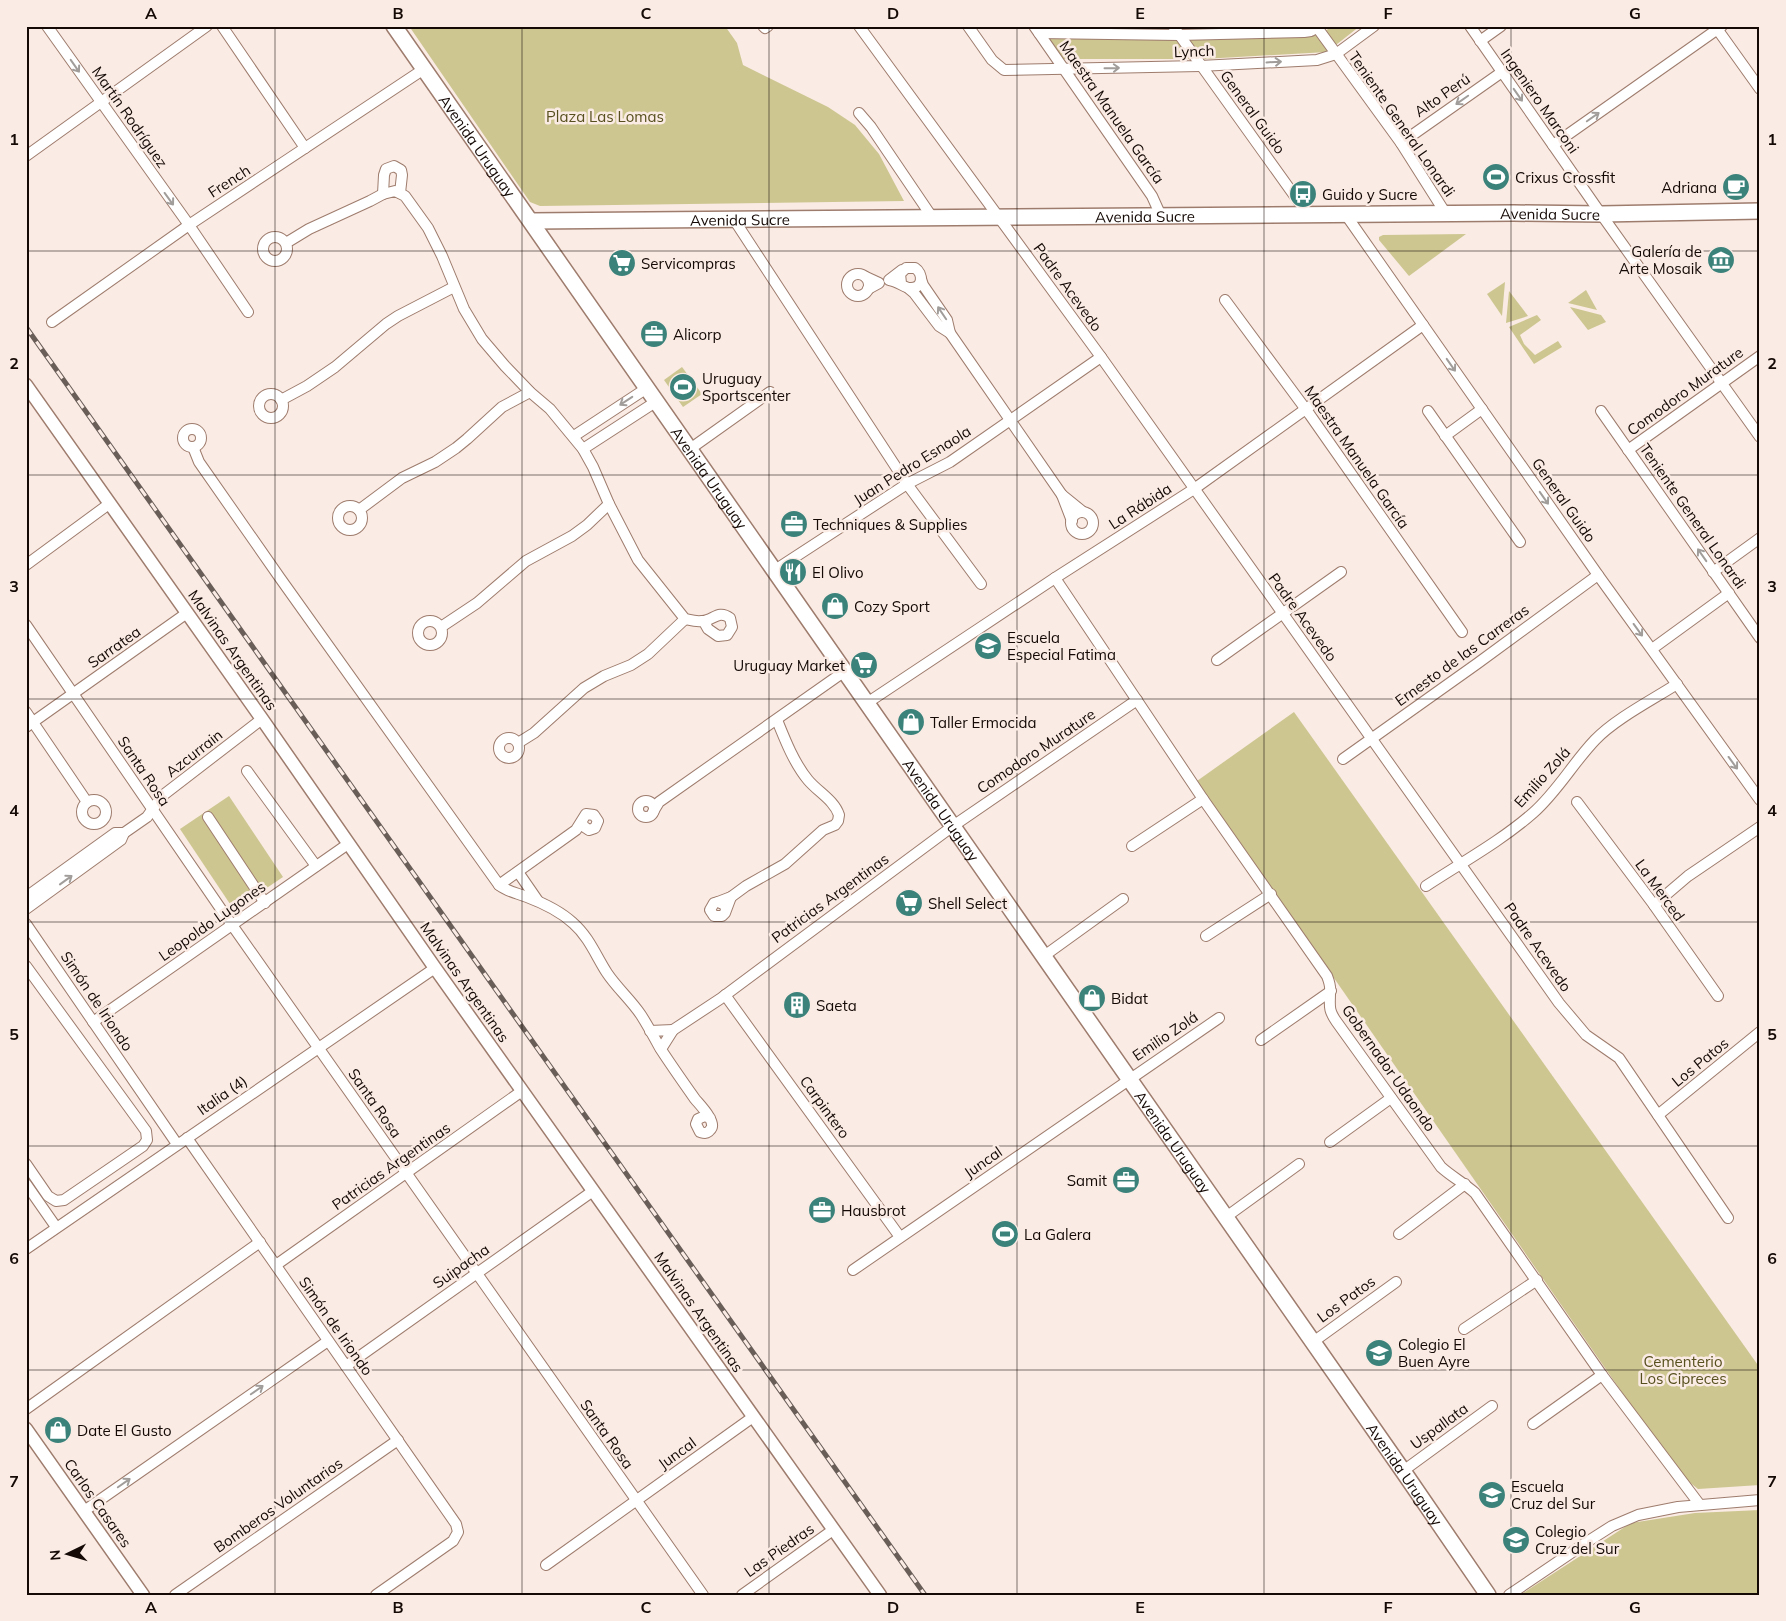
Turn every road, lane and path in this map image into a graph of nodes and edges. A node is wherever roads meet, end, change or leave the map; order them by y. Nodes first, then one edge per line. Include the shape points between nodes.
1 (47, 26) edge
2 (207, 26) edge
3 (222, 26) edge
4 (394, 26) edge
5 (859, 26) edge
6 (968, 26) edge
7 (1374, 26) edge
8 (1470, 26) edge
9 (1501, 26) edge
10 (1318, 27) edge
11 (1718, 27) edge
12 (1036, 30) edge
13 (1176, 31) edge
14 (1480, 41) junction
15 (1336, 54) junction
16 (1200, 66) junction
17 (424, 69) junction
18 (1063, 69) junction
19 (1502, 72) junction
20 (1760, 89) edge
21 (101, 103) junction
22 (859, 114) dead end
23 (1400, 143) junction
24 (1553, 145) junction
25 (306, 148) junction
26 (26, 156) edge
27 (400, 193) junction
28 (383, 194) junction
29 (1446, 214) junction
30 (1601, 214) junction
31 (1758, 215) edge
32 (1161, 216) junction
33 (1309, 216) junction
34 (1346, 216) junction
35 (932, 217) junction
36 (998, 217) junction
37 (734, 218) junction
38 (531, 221) junction
39 (189, 225) junction
40 (286, 243) dead end
41 (902, 270) junction
42 (866, 278) junction
43 (922, 279) junction
44 (884, 281) junction
45 (905, 286) junction
46 (454, 287) junction
47 (868, 289) junction
48 (1225, 300) dead end
49 (248, 312) dead end
50 (52, 322) dead end
51 (1423, 325) junction
52 (950, 333) junction
53 (1101, 356) junction
54 (1760, 356) edge
55 (1723, 384) junction
56 (26, 385) edge
57 (647, 388) junction
58 (530, 392) junction
59 (770, 392) dead end
60 (30, 400) edge
61 (282, 400) dead end
62 (657, 401) junction
63 (1306, 410) junction
64 (1482, 410) junction
65 (1428, 411) dead end
66 (1601, 411) dead end
67 (1010, 420) junction
68 (574, 436) junction
69 (1445, 436) junction
70 (1760, 437) edge
71 (193, 447) dead end
72 (583, 449) junction
73 (690, 449) junction
74 (1628, 450) junction
75 (907, 484) junction
76 (1194, 489) junction
77 (1062, 495) junction
78 (109, 504) junction
79 (608, 504) junction
80 (360, 510) dead end
81 (1083, 512) junction
82 (1072, 521) junction
83 (1760, 538) edge
84 (1520, 542) dead end
85 (26, 565) edge
86 (775, 570) junction
87 (1341, 572) dead end
88 (1713, 572) junction
89 (1598, 575) junction
90 (1054, 578) junction
91 (982, 584) dead end
92 (1729, 593) junction
93 (188, 613) junction
94 (1283, 614) junction
95 (684, 619) junction
96 (704, 622) dead end
97 (26, 625) edge
98 (440, 627) dead end
99 (1462, 632) dead end
100 (1760, 638) edge
101 (1652, 649) junction
102 (1216, 660) dead end
103 (845, 671) junction
104 (1677, 684) junction
105 (74, 694) junction
106 (1137, 700) junction
107 (867, 703) junction
108 (26, 712) edge
109 (262, 719) junction
110 (777, 720) junction
111 (30, 725) edge
112 (1372, 739) junction
113 (518, 743) dead end
114 (1343, 759) dead end
115 (247, 771) dead end
116 (1203, 799) junction
117 (1760, 800) edge
118 (87, 802) dead end
119 (1577, 802) dead end
120 (654, 805) dead end
121 (153, 810) junction
122 (208, 817) dead end
123 (953, 826) junction
124 (582, 827) dead end
125 (1760, 827) edge
126 (124, 833) junction
127 (348, 844) junction
128 (1132, 846) dead end
129 (1462, 863) junction
130 (316, 866) junction
131 (518, 872) junction
132 (499, 885) junction
133 (1426, 886) dead end
134 (1271, 894) junction
135 (26, 896) edge
136 (731, 897) junction
137 (1123, 899) dead end
138 (538, 902) junction
139 (265, 903) junction
140 (1654, 905) junction
141 (26, 908) edge
142 (26, 924) edge
143 (232, 925) junction
144 (1206, 936) dead end
145 (1044, 956) junction
146 (26, 966) edge
147 (435, 968) junction
148 (1331, 991) junction
149 (725, 995) junction
150 (1718, 996) dead end
151 (1219, 1018) dead end
152 (93, 1022) junction
153 (673, 1030) junction
154 (650, 1031) junction
155 (1760, 1032) edge
156 (1261, 1040) dead end
157 (318, 1048) junction
158 (661, 1049) junction
159 (1129, 1078) junction
160 (522, 1091) junction
161 (1391, 1098) junction
162 (700, 1106) junction
163 (1658, 1115) junction
164 (710, 1118) junction
165 (698, 1119) junction
166 (187, 1138) junction
167 (1330, 1142) dead end
168 (177, 1144) junction
169 (26, 1164) edge
170 (1299, 1164) dead end
171 (406, 1173) junction
172 (26, 1184) edge
173 (1465, 1184) junction
174 (593, 1190) junction
175 (1226, 1217) junction
176 (1728, 1218) dead end
177 (56, 1227) junction
178 (1399, 1234) dead end
179 (900, 1237) junction
180 (260, 1242) junction
181 (26, 1249) edge
182 (276, 1265) junction
183 (853, 1270) dead end
184 (476, 1273) junction
185 (1537, 1280) junction
186 (1396, 1282) dead end
187 (1464, 1329) dead end
188 (328, 1341) junction
189 (1313, 1342) junction
190 (346, 1366) junction
191 (1602, 1375) junction
192 (1492, 1406) dead end
193 (26, 1409) edge
194 (753, 1417) junction
195 (1533, 1424) dead end
196 (26, 1429) edge
197 (398, 1440) junction
198 (1403, 1471) junction
199 (1760, 1500) edge
200 (636, 1502) junction
201 (1700, 1505) junction
202 (84, 1511) junction
203 (833, 1530) junction
204 (546, 1565) dead end
205 (143, 1595) edge
206 (174, 1595) edge
207 (376, 1595) edge
208 (703, 1595) edge
209 (742, 1595) edge
210 (880, 1595) edge
211 (1488, 1595) edge
212 (1509, 1595) edge

1 -> 21 street, Martín Rodríguez
2 - 21 street
3 - 25 street
4 - 17 main road, Avenida Uruguay
5 - 36 street, Padre Acevedo
6 - 18 street, Lynch via 992,60 1004,70
7 - 15 street, Lynch
8 - 14 street, Ingeniero Marconi
9 - 14 street
10 - 13 street, Lynch via 1304,32
10 - 15 street, Teniente General Lonardi
11 - 20 street
24 -> 11 street
12 - 13 street, Lynch
12 - 18 street, Maestra Manuela García
13 - 16 street, General Guido
14 - 19 street, Ingeniero Marconi
16 -> 15 street, Lynch via 1317,60
15 - 23 street, Teniente General Lonardi
18 -> 16 street, Lynch
16 - 33 street, General Guido
17 - 25 street, French
17 - 38 main road, Avenida Uruguay
18 - 32 street, Maestra Manuela García via 1152,196
19 -> 23 street, Alto Perú
19 -> 24 street, Ingeniero Marconi
21 - 26 street
21 -> 39 street, Martín Rodríguez
22 - 35 street
23 - 29 street, Teniente General Lonardi
24 - 30 street, Ingeniero Marconi
25 - 39 street, French
27 - 28 street
27 - 28 street via 401,170 394,166 386,169
27 - 46 street via 428,228
28 - 40 street
29 - 30 main road, Avenida Sucre
29 - 34 main road, Avenida Sucre
30 - 31 main road, Avenida Sucre
30 - 55 street, Ingeniero Marconi
32 - 33 main road, Avenida Sucre
32 - 36 main road, Avenida Sucre
33 - 34 main road, Avenida Sucre
34 - 51 street, General Guido
35 - 36 main road, Avenida Sucre
35 - 37 main road, Avenida Sucre
36 - 53 street, Padre Acevedo
37 - 38 main road, Avenida Sucre
37 - 75 street
38 - 57 main road, Avenida Uruguay
39 - 49 street, Martín Rodríguez
39 - 50 street, French
41 - 43 street via 915,268
41 - 44 street
41 - 45 street via 900,279
42 - 44 street
42 - 47 street
42 - 47 street via 855,275 848,284 854,295 862,295
43 - 45 street via 917,286
52 -> 43 street via 947,320
44 - 45 street
44 - 47 street
45 - 52 street via 939,326
46 - 58 street via 482,338
46 - 61 street via 398,316 335,367
48 - 63 street, Maestra Manuela García
51 - 63 street, La Rábida
51 -> 64 street, General Guido
52 - 67 street
53 - 67 street, Juan Pedro Esnaola
53 - 76 street, Padre Acevedo
54 - 55 street, Comodoro Murature
55 - 70 street, Ingeniero Marconi
55 - 74 street, Comodoro Murature
56 - 60 street, Malvinas Argentinas
57 - 62 main road, Avenida Uruguay
57 -> 68 street
58 - 68 street
58 - 80 street via 502,407 456,448 402,478
59 - 73 street
60 - 78 street, Malvinas Argentinas
62 - 72 street
62 - 73 main road, Avenida Uruguay
63 - 76 street, La Rábida
63 - 99 street, Maestra Manuela García
64 - 69 street
64 -> 89 street, General Guido
65 - 69 street
66 - 74 street, Teniente General Lonardi
67 - 75 street, Juan Pedro Esnaola via 950,462
67 - 77 street
68 - 72 street
69 - 84 street
71 - 132 street via 199,462 280,578
72 - 79 street
73 - 86 main road, Avenida Uruguay
88 -> 74 street, Teniente General Lonardi
75 - 86 street, Juan Pedro Esnaola
75 - 91 street
76 - 90 street, La Rábida
76 - 94 street, Padre Acevedo
77 - 81 street
77 - 82 street
78 - 85 street
78 - 93 street, Malvinas Argentinas
79 - 95 street via 638,560
79 - 98 street via 572,536 526,561 477,603
81 - 82 street via 1076,514
81 - 82 street via 1092,519 1090,530 1084,533 1076,531
83 - 88 street
86 - 103 main road, Avenida Uruguay
87 - 94 street
88 - 92 street, Teniente General Lonardi
89 -> 101 street, General Guido
89 - 112 street, Ernesto de las Carreras
90 - 106 street, Gobernador Udaondo
90 - 107 street, La Rábida
92 - 100 street, Teniente General Lonardi
92 - 101 street
93 - 105 street, Sarratea
93 - 109 street, Malvinas Argentinas
94 - 102 street
94 - 112 street, Padre Acevedo
95 - 96 street
95 - 113 street via 648,654 584,688 534,733
97 - 105 street, Santa Rosa
101 - 104 street, General Guido
103 - 107 main road, Avenida Uruguay
103 - 110 street
104 -> 117 street, General Guido
104 - 129 street, Emilio Zolá via 1613,725 1532,814
105 - 111 street, Sarratea
105 - 121 street, Santa Rosa
106 - 116 street, Gobernador Udaondo
106 - 123 street, Comodoro Murature
107 - 123 main road, Avenida Uruguay
108 - 111 street
109 - 121 street, Azcurrain via 162,796
109 - 127 street, Malvinas Argentinas
110 - 120 street
110 - 136 street via 788,748 802,770 834,804 840,815 835,825 823,830 785,864
111 - 118 street
112 - 114 street, Ernesto de las Carreras
112 - 129 street, Padre Acevedo
115 - 130 street
116 - 128 street
116 - 134 street, Gobernador Udaondo
119 - 140 street, La Merced
121 - 126 street, Azcurrain
121 - 143 street, Santa Rosa
122 - 139 street
123 - 145 main road, Avenida Uruguay
123 - 149 street, Patricias Argentinas
124 - 131 street
125 - 140 street via 1688,876
126 - 135 street, Azcurrain via 115,833
141 -> 126 street, Azcurrain via 121,840
127 - 130 street, Leopoldo Lugones
127 - 147 street, Malvinas Argentinas
129 - 133 street, Emilio Zolá
129 - 163 street, Padre Acevedo via 1573,1021 1586,1035 1619,1058
130 - 139 street, Leopoldo Lugones
131 - 132 street
131 - 138 street
132 - 138 street
134 - 144 street
134 - 148 street, Gobernador Udaondo via 1327,976
136 - 136 street via 726,910 718,902
137 - 145 street
138 - 154 street via 557,911 581,932 607,974
139 - 143 street, Leopoldo Lugones
140 - 150 street, La Merced
142 - 152 street, Simón de Iriondo
143 - 152 street, Leopoldo Lugones
143 - 157 street, Santa Rosa
145 - 159 main road, Avenida Uruguay
146 - 169 street via 146,1131 147,1140 143,1146 64,1200 56,1201 48,1196
147 - 157 street, Italia (4)
147 - 160 street, Malvinas Argentinas
148 - 156 street
148 - 161 street, Gobernador Udaondo via 1330,1011
149 - 153 street, Patricias Argentinas
149 - 179 street, Carpintero
151 - 159 street, Emilio Zolá
152 - 168 street, Simón de Iriondo
153 - 154 street
153 - 158 street
154 - 158 street
155 - 163 street, Los Patos
157 - 166 street, Italia (4)
157 - 171 street, Santa Rosa
158 - 162 street
159 - 175 main road, Avenida Uruguay
159 - 179 street, Juncal
160 - 171 street, Patricias Argentinas
160 - 174 street, Malvinas Argentinas
161 - 167 street
161 - 173 street, Gobernador Udaondo via 1441,1167
162 - 164 street
162 - 165 street
163 - 176 street, Padre Acevedo
164 - 165 street via 702,1116
164 - 165 street via 713,1126 705,1133 698,1130
166 - 168 street, Italia (4)
166 - 180 street, Simón de Iriondo
168 - 177 street, Italia (4)
170 - 175 street
171 - 182 street, Patricias Argentinas
171 - 184 street, Santa Rosa
172 - 177 street
173 - 178 street
173 - 185 street, Gobernador Udaondo via 1475,1193
174 - 184 street, Suipacha
174 - 194 street, Malvinas Argentinas
175 - 189 main road, Avenida Uruguay
177 - 181 street, Italia (4)
179 - 183 street, Juncal
180 - 182 street, Simón de Iriondo
180 - 193 street
182 - 188 street, Simón de Iriondo
184 - 190 street, Suipacha
184 - 200 street, Santa Rosa
185 - 187 street
185 - 191 street, Gobernador Udaondo
186 - 189 street, Los Patos
188 - 190 street, Simón de Iriondo
202 -> 188 street
189 - 198 main road, Avenida Uruguay
190 - 197 street, Simón de Iriondo
191 - 195 street
191 - 201 street, Gobernador Udaondo
192 - 198 street, Uspallata
194 - 200 street, Juncal
194 - 203 street, Malvinas Argentinas
196 - 202 street, Carlos Casares
197 - 206 street, Bomberos Voluntarios
197 - 207 street, Simón de Iriondo via 456,1524 458,1532 453,1541
198 - 211 main road, Avenida Uruguay
199 - 201 street
200 - 204 street, Juncal
200 - 208 street, Santa Rosa
201 - 212 street via 1656,1510 1622,1521
202 - 205 street, Carlos Casares
203 - 209 street, Las Piedras
203 - 210 street, Malvinas Argentinas

